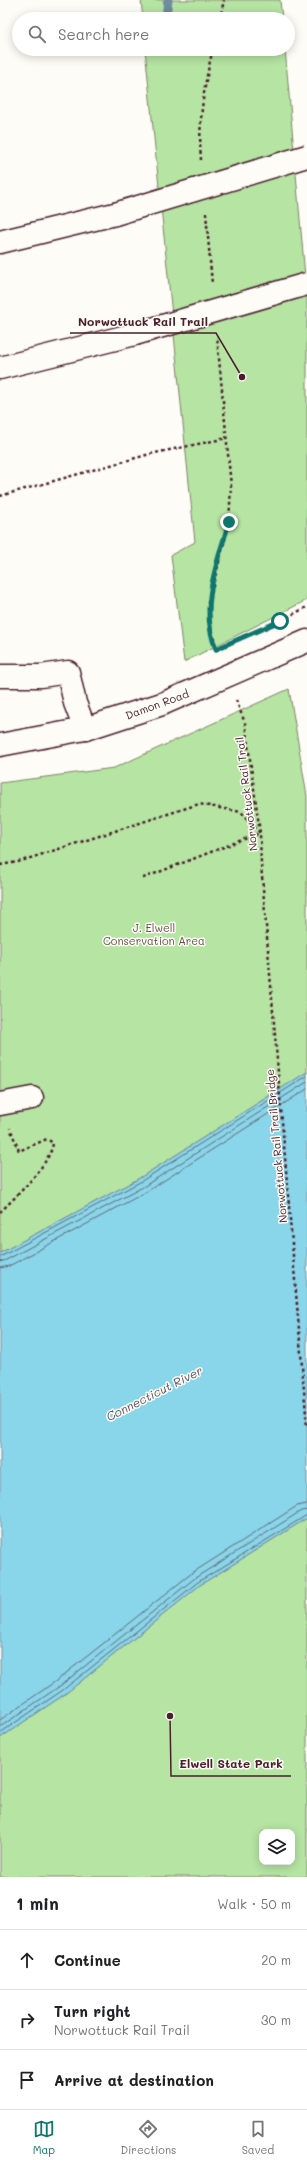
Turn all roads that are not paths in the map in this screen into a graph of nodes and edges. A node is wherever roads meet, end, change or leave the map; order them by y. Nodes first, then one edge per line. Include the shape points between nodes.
1 (307, 156) edge
2 (0, 242) edge
3 (307, 284) edge
4 (0, 368) edge
5 (307, 641) edge
6 (0, 676) edge
7 (85, 729) junction
8 (0, 745) edge
9 (32, 1098) dead end
10 (0, 1104) edge

1 - 2 main road, bridge via 115,214
3 - 4 main road, bridge via 135,334
5 - 7 main road, Damon Road via 162,704
6 - 7 main road via 41,676 68,672 75,703
7 - 8 main road, Damon Road
9 - 10 main road

